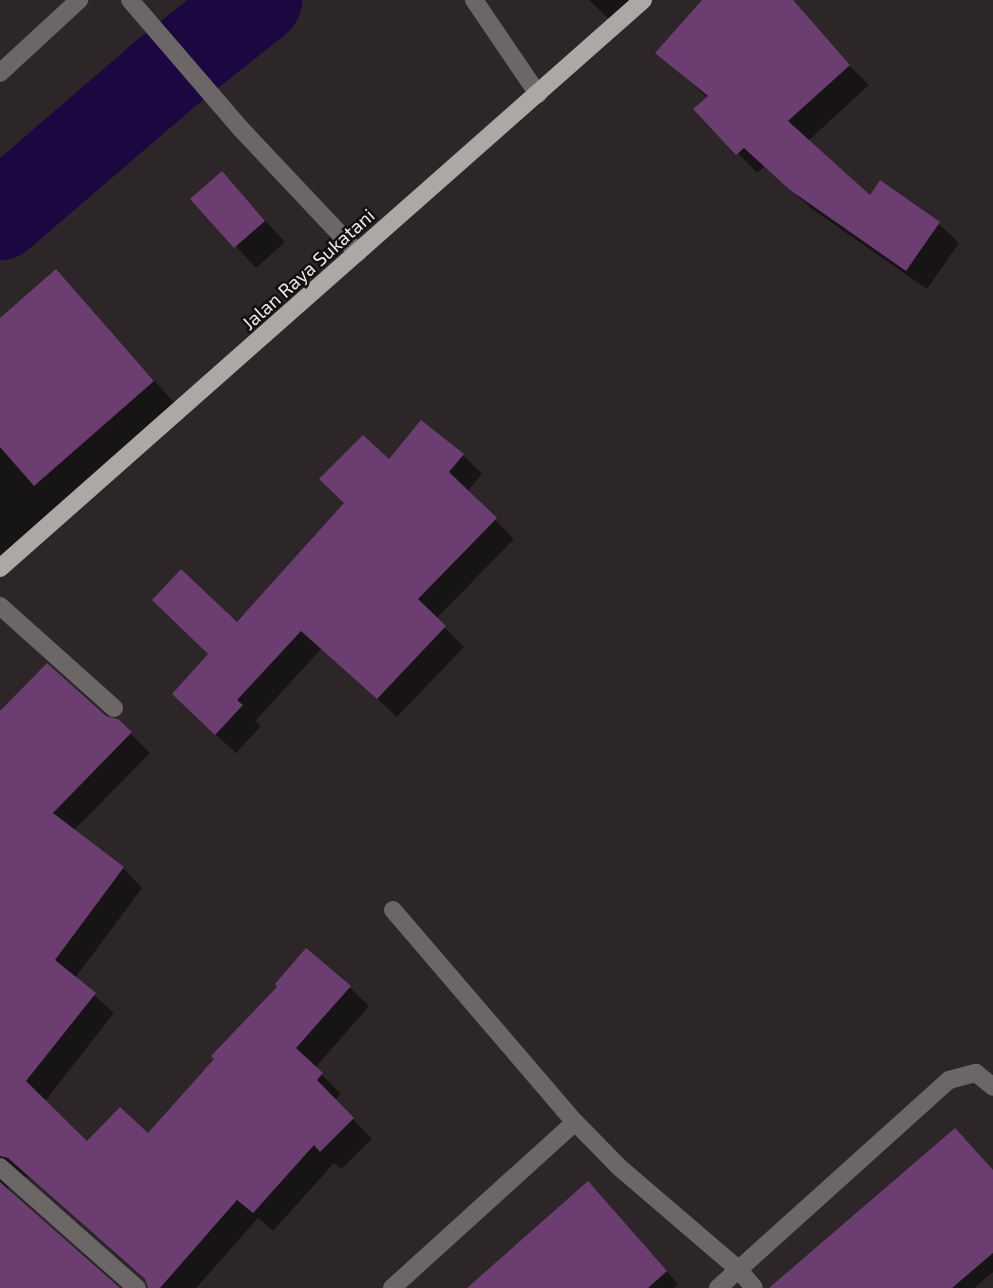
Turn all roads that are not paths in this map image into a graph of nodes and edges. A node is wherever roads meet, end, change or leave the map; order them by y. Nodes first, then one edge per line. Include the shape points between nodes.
1 (79, 0) edge
2 (474, 0) edge
3 (643, 0) edge
4 (133, 4) edge
5 (0, 73) edge
6 (538, 94) junction
7 (358, 253) junction
8 (0, 568) edge
9 (0, 606) edge
10 (114, 708) dead end
11 (393, 910) dead end
12 (993, 1087) edge
13 (575, 1122) junction
14 (0, 1167) edge
15 (738, 1270) junction
16 (137, 1288) edge
17 (392, 1288) edge
18 (718, 1288) edge
19 (754, 1288) edge

1 - 5 street
2 - 6 street
3 - 6 main road, Jalan Raya Sukatani
4 - 7 street via 241,129
6 - 7 main road, Jalan Raya Sukatani
7 - 8 main road, Jalan Raya Sukatani
9 - 10 street
11 - 13 street
12 - 15 street via 975,1073 950,1080
13 - 15 street via 619,1167
13 - 17 street
14 - 16 street
15 - 18 street
15 - 19 street

